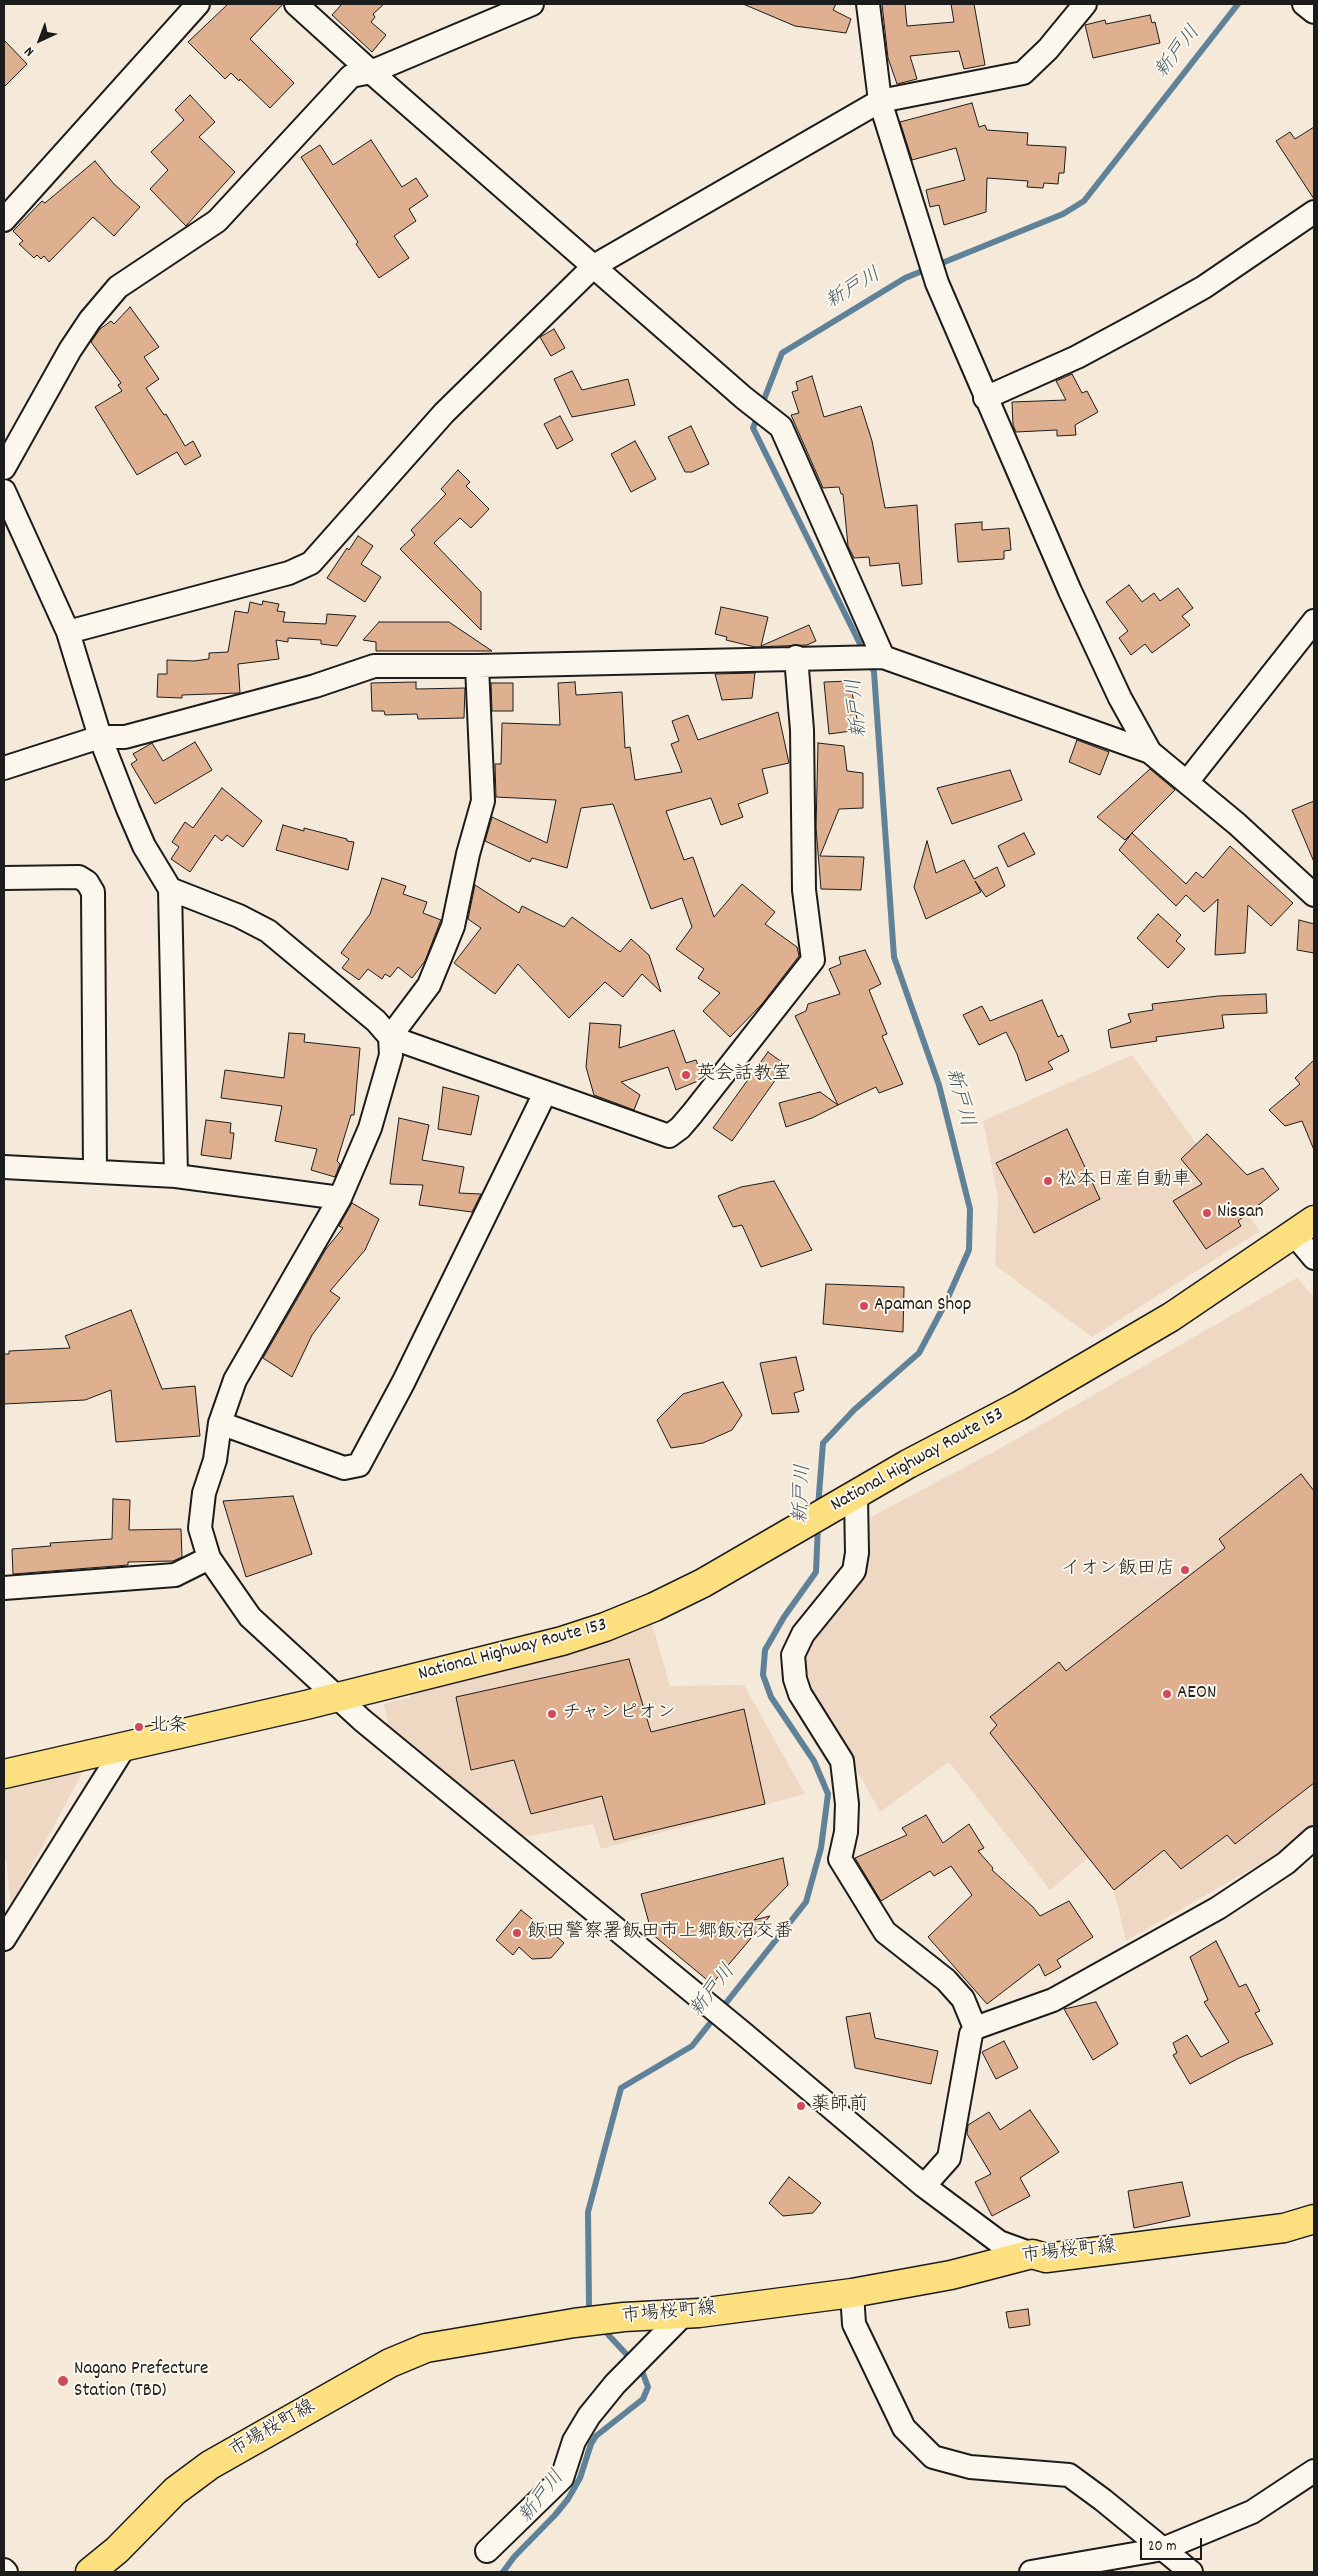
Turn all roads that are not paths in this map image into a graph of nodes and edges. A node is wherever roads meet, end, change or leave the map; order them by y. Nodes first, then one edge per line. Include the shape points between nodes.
1 (198, 4) edge
2 (296, 4) edge
3 (532, 4) edge
4 (868, 4) edge
5 (1085, 4) edge
6 (1304, 4) edge
7 (1314, 12) edge
8 (371, 72) junction
9 (880, 101) junction
10 (1314, 212) edge
11 (4, 220) edge
12 (594, 266) junction
13 (985, 398) junction
14 (4, 468) edge
15 (4, 491) edge
16 (1314, 621) edge
17 (68, 632) junction
18 (881, 656) junction
19 (796, 657) junction
20 (477, 666) junction
21 (100, 737) junction
22 (1150, 752) junction
23 (4, 768) edge
24 (1187, 782) junction
25 (4, 878) edge
26 (170, 889) junction
27 (1314, 895) edge
28 (390, 1037) junction
29 (545, 1094) junction
30 (4, 1167) edge
31 (95, 1172) junction
32 (176, 1176) junction
33 (340, 1198) junction
34 (1304, 1226) edge
35 (1314, 1258) edge
36 (220, 1423) junction
37 (848, 1500) junction
38 (209, 1558) junction
39 (4, 1588) edge
40 (338, 1697) junction
41 (125, 1746) junction
42 (4, 1774) edge
43 (1314, 1838) edge
44 (4, 1939) edge
45 (975, 2028) junction
46 (924, 2186) junction
47 (1314, 2219) edge
48 (1032, 2254) junction
49 (852, 2293) junction
50 (684, 2314) junction
51 (1314, 2471) edge
52 (1163, 2548) junction
53 (487, 2552) dead end
54 (90, 2572) edge
55 (1031, 2572) edge
56 (1191, 2572) edge

1 - 11 street
2 - 8 street
3 - 8 street
4 - 9 street
5 - 9 street via 1048,49 1023,73
6 - 7 street
8 - 12 street
8 - 14 street via 351,76 217,221 118,287 70,350
9 - 12 street
9 - 13 street via 937,283
10 - 13 street via 1204,287 1158,314 1078,357
12 - 17 street via 444,412 311,563 289,573
12 - 18 street via 781,427
13 - 22 street via 1074,600 1120,698
15 - 17 street
16 - 24 street
17 - 21 street
18 - 19 street
18 - 22 street
19 - 20 street
19 - 29 street via 802,730 804,890 813,960 692,1114 669,1136
20 - 21 street via 374,666 316,686 125,737
20 - 28 street via 483,801 453,926 429,985
21 - 23 street
21 - 26 street via 144,846
22 - 24 street
24 - 27 street
25 - 31 street via 79,878 87,882 93,892
26 - 28 street via 268,931 376,1021
26 - 32 street
28 - 29 street
28 - 33 street via 391,1055 370,1128
29 - 36 street via 359,1465 344,1468
30 - 31 street
31 - 32 street
32 - 33 street
33 - 36 street via 235,1380
34 - 35 street
34 - 37 main road, National Highway Route 153 via 1171,1317 1019,1406 908,1464
36 - 38 street via 215,1460 204,1493 200,1528
37 - 40 main road, National Highway Route 153 via 703,1583 605,1627 562,1641
37 - 45 street via 857,1553 854,1571 803,1634 793,1655 795,1679 800,1694 842,1761 847,1804 846,1832 840,1859 885,1932 946,1980 963,1999
38 - 39 street via 174,1575
38 - 40 street via 250,1617
40 - 41 main road, National Highway Route 153
40 - 46 street
41 - 42 main road, National Highway Route 153
41 - 44 street
43 - 45 street via 1286,1863 1218,1908 1079,1986 1053,2000
45 - 46 street via 971,2034 949,2158
46 - 48 street via 999,2242
47 - 48 main road, 市場桜町線 via 1284,2228 1056,2257
48 - 49 main road, 市場桜町線
49 - 50 main road, 市場桜町線
49 - 52 street via 854,2324 904,2428 933,2457 970,2467 1069,2475
50 - 53 street via 615,2384 589,2416 574,2441 562,2478
50 - 54 main road, 市場桜町線 via 574,2323 426,2348 390,2363 210,2465 175,2491 117,2550
51 - 52 street via 1252,2512
52 - 55 street
52 - 56 street

